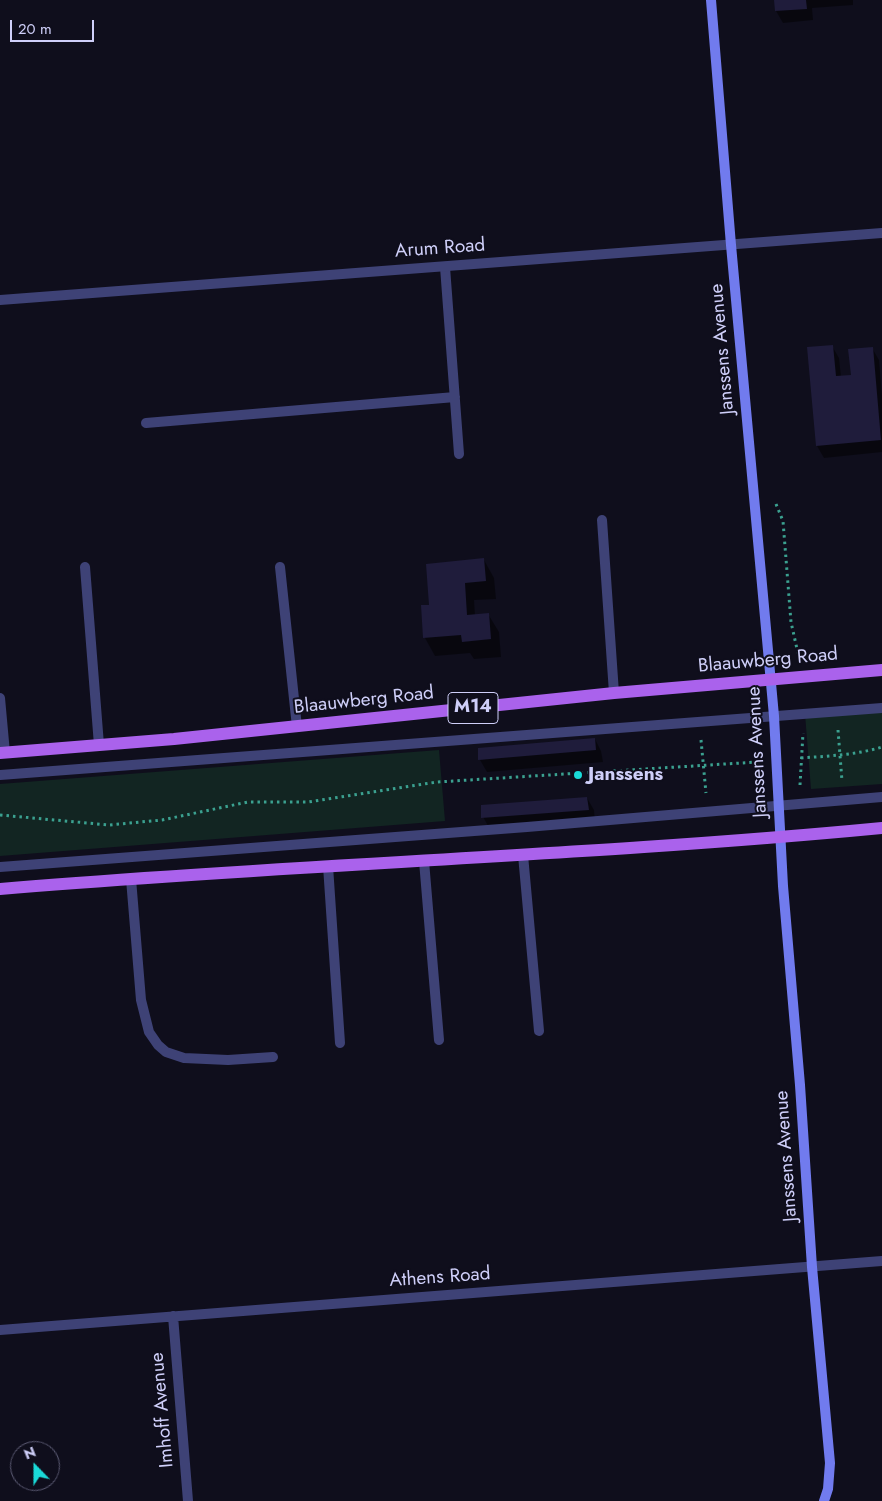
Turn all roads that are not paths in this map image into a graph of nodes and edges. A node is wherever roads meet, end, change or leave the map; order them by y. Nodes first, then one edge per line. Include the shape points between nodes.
1 (711, 0) edge
2 (882, 233) edge
3 (731, 245) junction
4 (445, 267) junction
5 (0, 300) edge
6 (454, 397) junction
7 (146, 423) dead end
8 (459, 454) dead end
9 (602, 520) dead end
10 (84, 567) dead end
11 (280, 567) dead end
12 (882, 670) edge
13 (771, 679) junction
14 (614, 693) junction
15 (0, 698) edge
16 (882, 708) edge
17 (774, 716) junction
18 (297, 726) junction
19 (99, 745) junction
20 (2, 753) edge
21 (0, 775) edge
22 (882, 797) edge
23 (779, 804) junction
24 (882, 828) edge
25 (780, 837) junction
26 (523, 854) junction
27 (424, 861) junction
28 (0, 866) edge
29 (328, 866) junction
30 (131, 879) junction
31 (0, 889) edge
32 (539, 1031) dead end
33 (438, 1040) dead end
34 (340, 1044) dead end
35 (273, 1057) dead end
36 (882, 1261) edge
37 (812, 1267) junction
38 (173, 1316) junction
39 (0, 1330) edge
40 (188, 1501) edge
41 (824, 1501) edge

1 - 3 street, Janssens Avenue
2 - 3 street, Arum Road
3 - 4 street, Arum Road
3 - 13 street, Janssens Avenue
4 - 5 street, Arum Road
4 - 6 street
6 - 7 street
6 - 8 street
9 - 14 street
10 - 19 street
11 - 18 street
12 - 13 main road, Blaauwberg Road / M14
13 - 14 main road, Blaauwberg Road / M14
13 - 17 street, Janssens Avenue
14 - 18 main road, Blaauwberg Road / M14
15 - 20 street
16 - 17 street
17 - 21 street
17 - 23 street, Janssens Avenue
18 - 19 main road, Blaauwberg Road / M14
19 - 20 main road, Blaauwberg Road / M14
22 - 23 street
23 - 25 street, Janssens Avenue
23 - 28 street via 527,827
24 - 25 main road
25 - 26 main road
25 - 37 street, Janssens Avenue
26 - 27 main road
26 - 32 street
27 - 29 main road
27 - 33 street
29 - 30 main road
29 - 34 street
30 - 31 main road
30 - 35 street via 141,1000 149,1032 158,1045 166,1052 184,1058
36 - 37 street, Athens Road
37 - 38 street, Athens Road
37 - 41 street, Janssens Avenue via 830,1462
38 - 39 street, Athens Road
38 - 40 street, Imhoff Avenue

